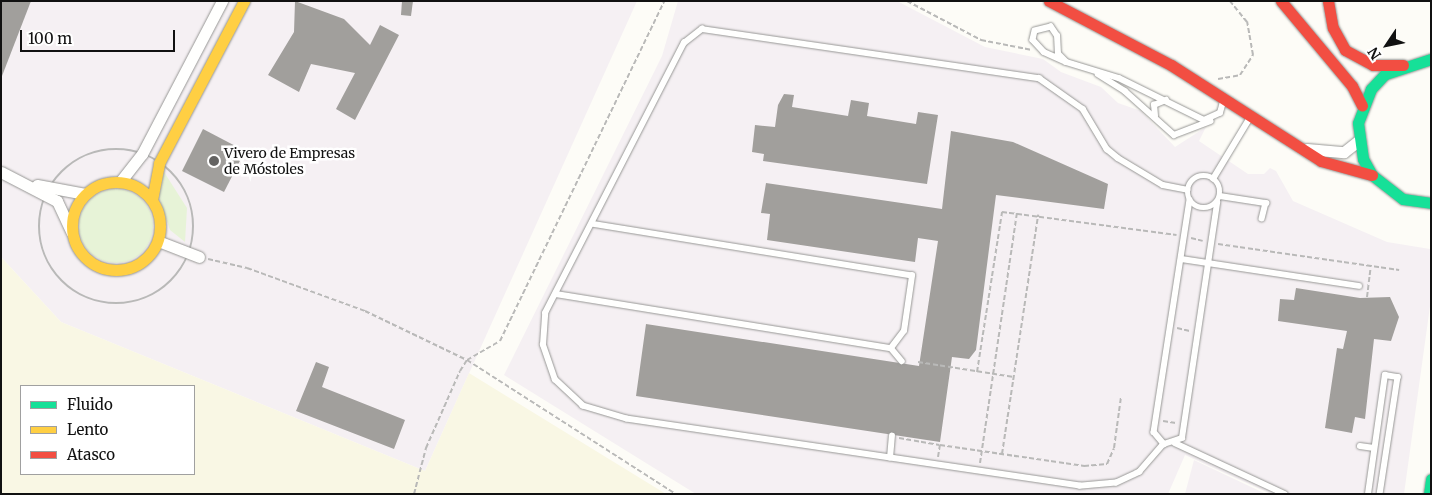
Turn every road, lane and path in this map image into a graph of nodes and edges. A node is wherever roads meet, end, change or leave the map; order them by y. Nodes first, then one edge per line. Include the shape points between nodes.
1 (222, 1) edge
2 (244, 1) edge
3 (664, 1) edge
4 (907, 1) edge
5 (1049, 1) edge
6 (1230, 1) edge
7 (1281, 1) edge
8 (1328, 1) edge
9 (1039, 50) junction
10 (1431, 59) edge
11 (1066, 62) junction
12 (1078, 64) junction
13 (1402, 64) junction
14 (1214, 92) junction
15 (1166, 100) junction
16 (1362, 106) junction
17 (1251, 116) junction
18 (1156, 117) junction
19 (1210, 121) junction
20 (1358, 141) junction
21 (1301, 147) junction
22 (142, 154) junction
23 (159, 163) junction
24 (1, 172) edge
25 (1372, 175) junction
26 (1213, 179) junction
27 (120, 182) junction
28 (46, 190) junction
29 (1188, 190) junction
30 (85, 194) junction
31 (1220, 196) junction
32 (152, 200) junction
33 (1190, 200) junction
34 (1216, 203) junction
35 (1427, 203) edge
36 (1431, 212) edge
37 (1017, 213) junction
38 (1038, 215) junction
39 (1262, 219) dead end
40 (592, 224) junction
41 (72, 233) junction
42 (1184, 236) junction
43 (158, 241) junction
44 (1211, 243) junction
45 (194, 255) junction
46 (1181, 259) junction
47 (1208, 262) junction
48 (1371, 266) junction
49 (1398, 270) dead end
50 (1359, 286) dead end
51 (556, 294) junction
52 (1367, 297) dead end
53 (1170, 327) junction
54 (1197, 332) junction
55 (891, 348) junction
56 (467, 360) junction
57 (902, 361) dead end
58 (918, 362) dead end
59 (977, 372) junction
60 (993, 375) junction
61 (1014, 377) junction
62 (1121, 397) dead end
63 (1156, 420) junction
64 (1184, 425) junction
65 (892, 436) joint
66 (1175, 443) junction
67 (1164, 444) junction
68 (940, 445) junction
69 (1360, 446) dead end
70 (1374, 448) junction
71 (982, 452) junction
72 (1002, 454) junction
73 (890, 458) junction
74 (937, 460) dead end
75 (980, 466) dead end
76 (1431, 479) edge
77 (414, 494) edge
78 (676, 494) edge
79 (1285, 494) edge
80 (1368, 494) edge
81 (1380, 494) edge
82 (1429, 494) edge

1 - 22 street
2 - 23 main road
3 - 56 path via 500,341
4 - 9 path via 981,40
5 - 14 main road
6 - 14 path via 1247,22 1253,55 1240,75 1230,80 1220,76
7 - 16 main road via 1352,86
8 - 13 main road via 1333,28 1345,50 1373,65
9 - 11 lane
9 - 11 lane via 1033,40 1035,31 1050,26 1057,36 1058,54
10 - 13 main road
11 - 12 lane
12 - 15 lane
12 - 18 lane via 1107,78
13 - 16 main road via 1378,82
14 - 17 main road
14 - 19 lane via 1224,107
15 - 18 lane via 1154,105
15 - 19 lane
16 - 20 main road
17 - 21 main road
17 - 26 lane
18 - 19 lane via 1180,137
20 - 21 street via 1344,152 1329,154
20 - 25 main road
21 - 25 main road via 1339,169
22 - 23 path
22 - 27 street
22 - 28 path via 124,148 87,155 55,175
23 - 32 main road
23 - 45 path via 181,183 192,207
24 - 28 street
25 - 35 main road via 1386,189
26 - 29 lane via 1198,177
26 - 31 lane
27 - 30 main road via 96,187
27 - 32 main road via 143,191
28 - 30 street
28 - 41 street via 65,212
28 - 45 path via 40,231 50,267 74,291 87,297 118,303 150,294
29 - 33 lane
29 - 40 lane via 1163,185 1118,158 1107,149 1084,109 1039,78 702,29 684,43
30 - 41 main road via 77,206
31 - 34 lane
31 - 39 lane via 1266,203
32 - 43 main road via 159,220
33 - 34 lane via 1202,209
33 - 42 lane
34 - 44 lane
35 - 36 main road
37 - 38 path
37 - 59 path via 1002,212
37 - 60 path
38 - 42 path
38 - 61 path
40 - 51 lane
40 - 55 lane via 912,276 904,330
41 - 43 main road via 89,261 120,270 136,266
42 - 44 path
42 - 46 lane
43 - 45 street
44 - 47 lane
44 - 48 path
45 - 56 path via 247,268 365,311
46 - 47 lane
46 - 53 lane
47 - 50 lane
47 - 54 lane
48 - 49 path
48 - 52 path
51 - 55 lane
51 - 73 lane via 545,313 543,345 555,380 583,406 627,419
53 - 54 path
53 - 63 lane
54 - 64 lane
55 - 57 lane
56 - 77 path via 426,448
56 - 78 path
58 - 59 path
59 - 60 path
60 - 61 path
60 - 71 path
61 - 72 path
62 - 72 path via 1107,464 1084,466
63 - 64 path
63 - 67 lane via 1154,432
64 - 66 lane
65 - 68 path
65 - 73 lane
66 - 67 lane
66 - 79 lane
67 - 73 lane via 1140,472 1106,485 1080,486
68 - 71 path
68 - 74 path
69 - 70 lane
70 - 80 lane
70 - 81 lane via 1385,375 1398,376
71 - 72 path
71 - 75 path
76 - 82 main road

